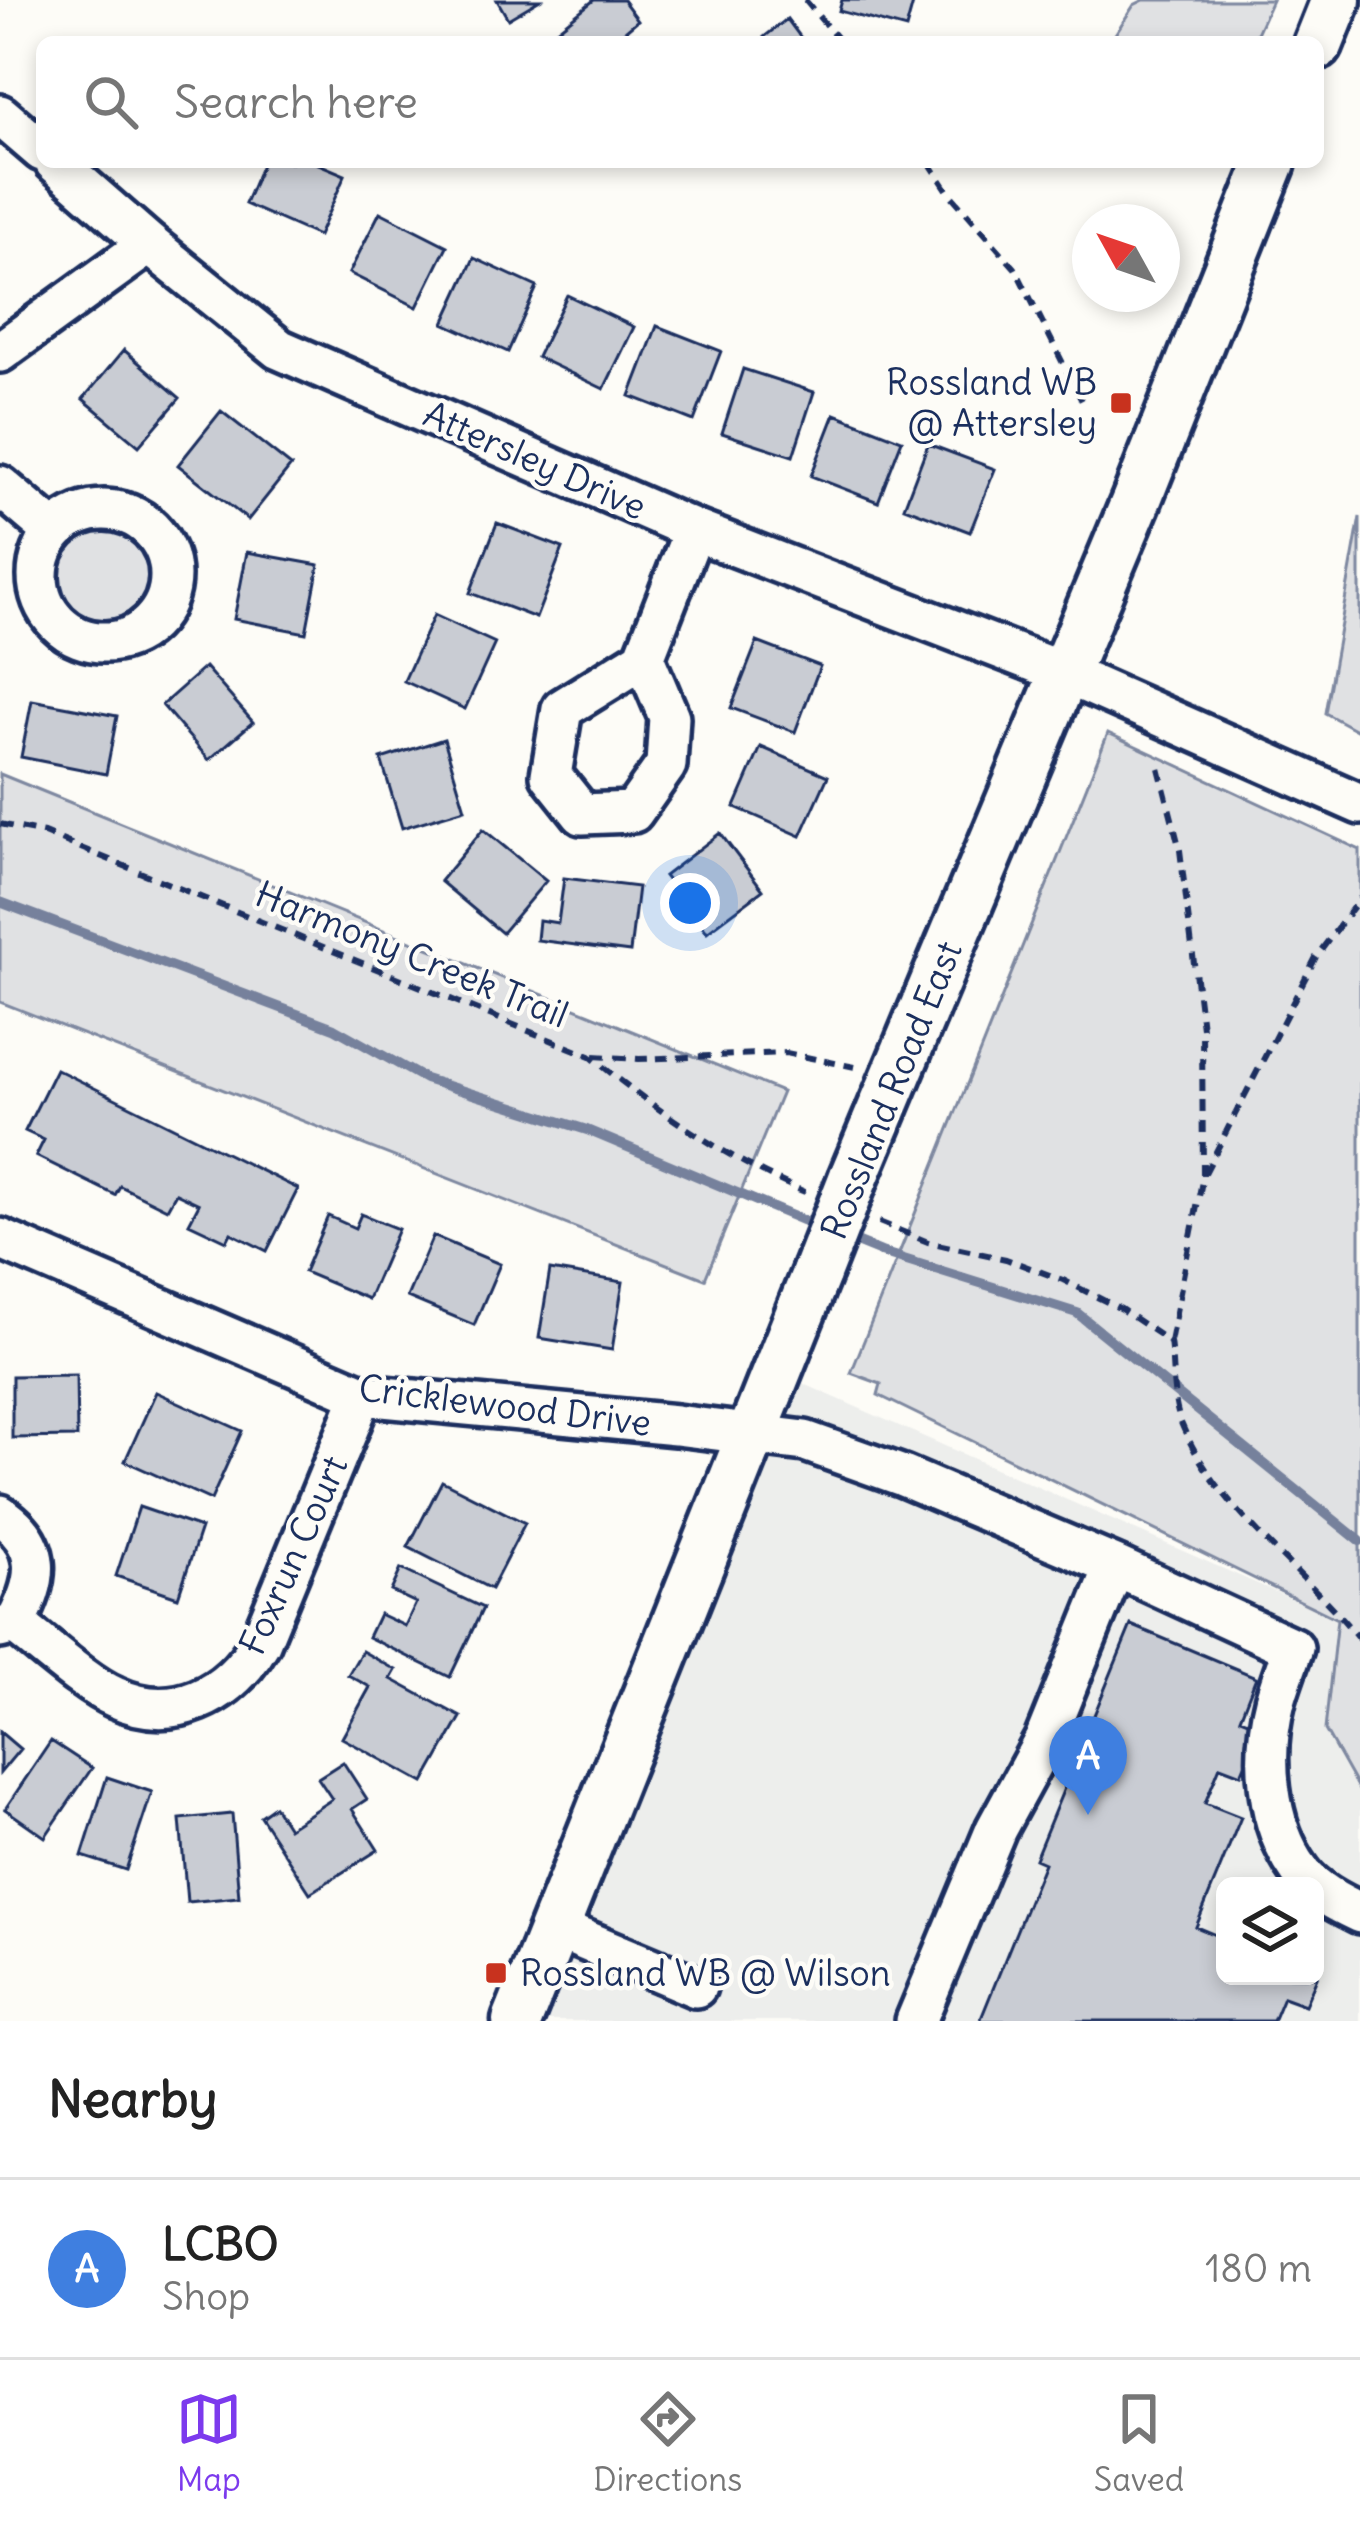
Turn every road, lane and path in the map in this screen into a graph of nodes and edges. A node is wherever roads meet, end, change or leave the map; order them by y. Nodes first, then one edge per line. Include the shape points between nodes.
1 (805, 0) edge
2 (1336, 0) edge
3 (835, 36) edge
4 (1322, 36) edge
5 (0, 115) edge
6 (36, 146) edge
7 (62, 168) edge
8 (933, 168) edge
9 (1269, 168) edge
10 (149, 244) junction
11 (0, 352) edge
12 (1084, 405) dead end
13 (0, 487) edge
14 (694, 530) junction
15 (53, 532) dead end
16 (644, 658) dead end
17 (1064, 673) junction
18 (1159, 768) dead end
19 (1360, 804) edge
20 (0, 824) edge
21 (1360, 898) edge
22 (590, 1056) junction
23 (896, 1076) junction
24 (1203, 1176) junction
25 (779, 1181) dead end
26 (0, 1239) edge
27 (928, 1242) dead end
28 (1170, 1342) junction
29 (362, 1395) junction
30 (753, 1433) junction
31 (0, 1515) edge
32 (1115, 1566) junction
33 (7, 1626) edge
34 (1360, 1640) edge
35 (1360, 1913) edge
36 (554, 1927) junction
37 (696, 1987) dead end
38 (517, 2021) edge
39 (916, 2021) edge

1 - 3 path
2 - 4 main road
5 - 6 street
7 - 10 street, Attersley Drive
8 - 12 path via 1015,268
9 - 17 main road, Rossland Road East
10 - 11 street
10 - 14 street, Attersley Drive via 279,349
13 - 15 street
14 - 16 street
14 - 17 street, Attersley Drive
17 - 19 street, Attersley Drive
17 - 23 main road, Rossland Road East
18 - 24 path via 1180,850 1199,1006
20 - 22 path, Harmony Creek Trail via 44,833
21 - 24 path via 1316,957
22 - 23 path via 786,1053
22 - 25 path, Harmony Creek Trail
23 - 30 main road, Rossland Road East, bridge
24 - 28 path
26 - 29 street, Cricklewood Drive
27 - 28 path via 1063,1280
28 - 34 path via 1182,1425 1230,1504
29 - 30 street, Cricklewood Drive
29 - 33 street, Foxrun Court via 260,1643 221,1690 169,1707 134,1705
30 - 32 street, Cricklewood Drive via 805,1441 903,1476
30 - 36 main road, Rossland Road East
31 - 33 street, Foxrun Court via 29,1544 34,1563 33,1585
32 - 35 street, Cricklewood Drive via 1293,1648 1274,1703 1267,1768 1277,1828 1301,1874
32 - 39 street
36 - 37 street
36 - 38 main road, Rossland Road East

